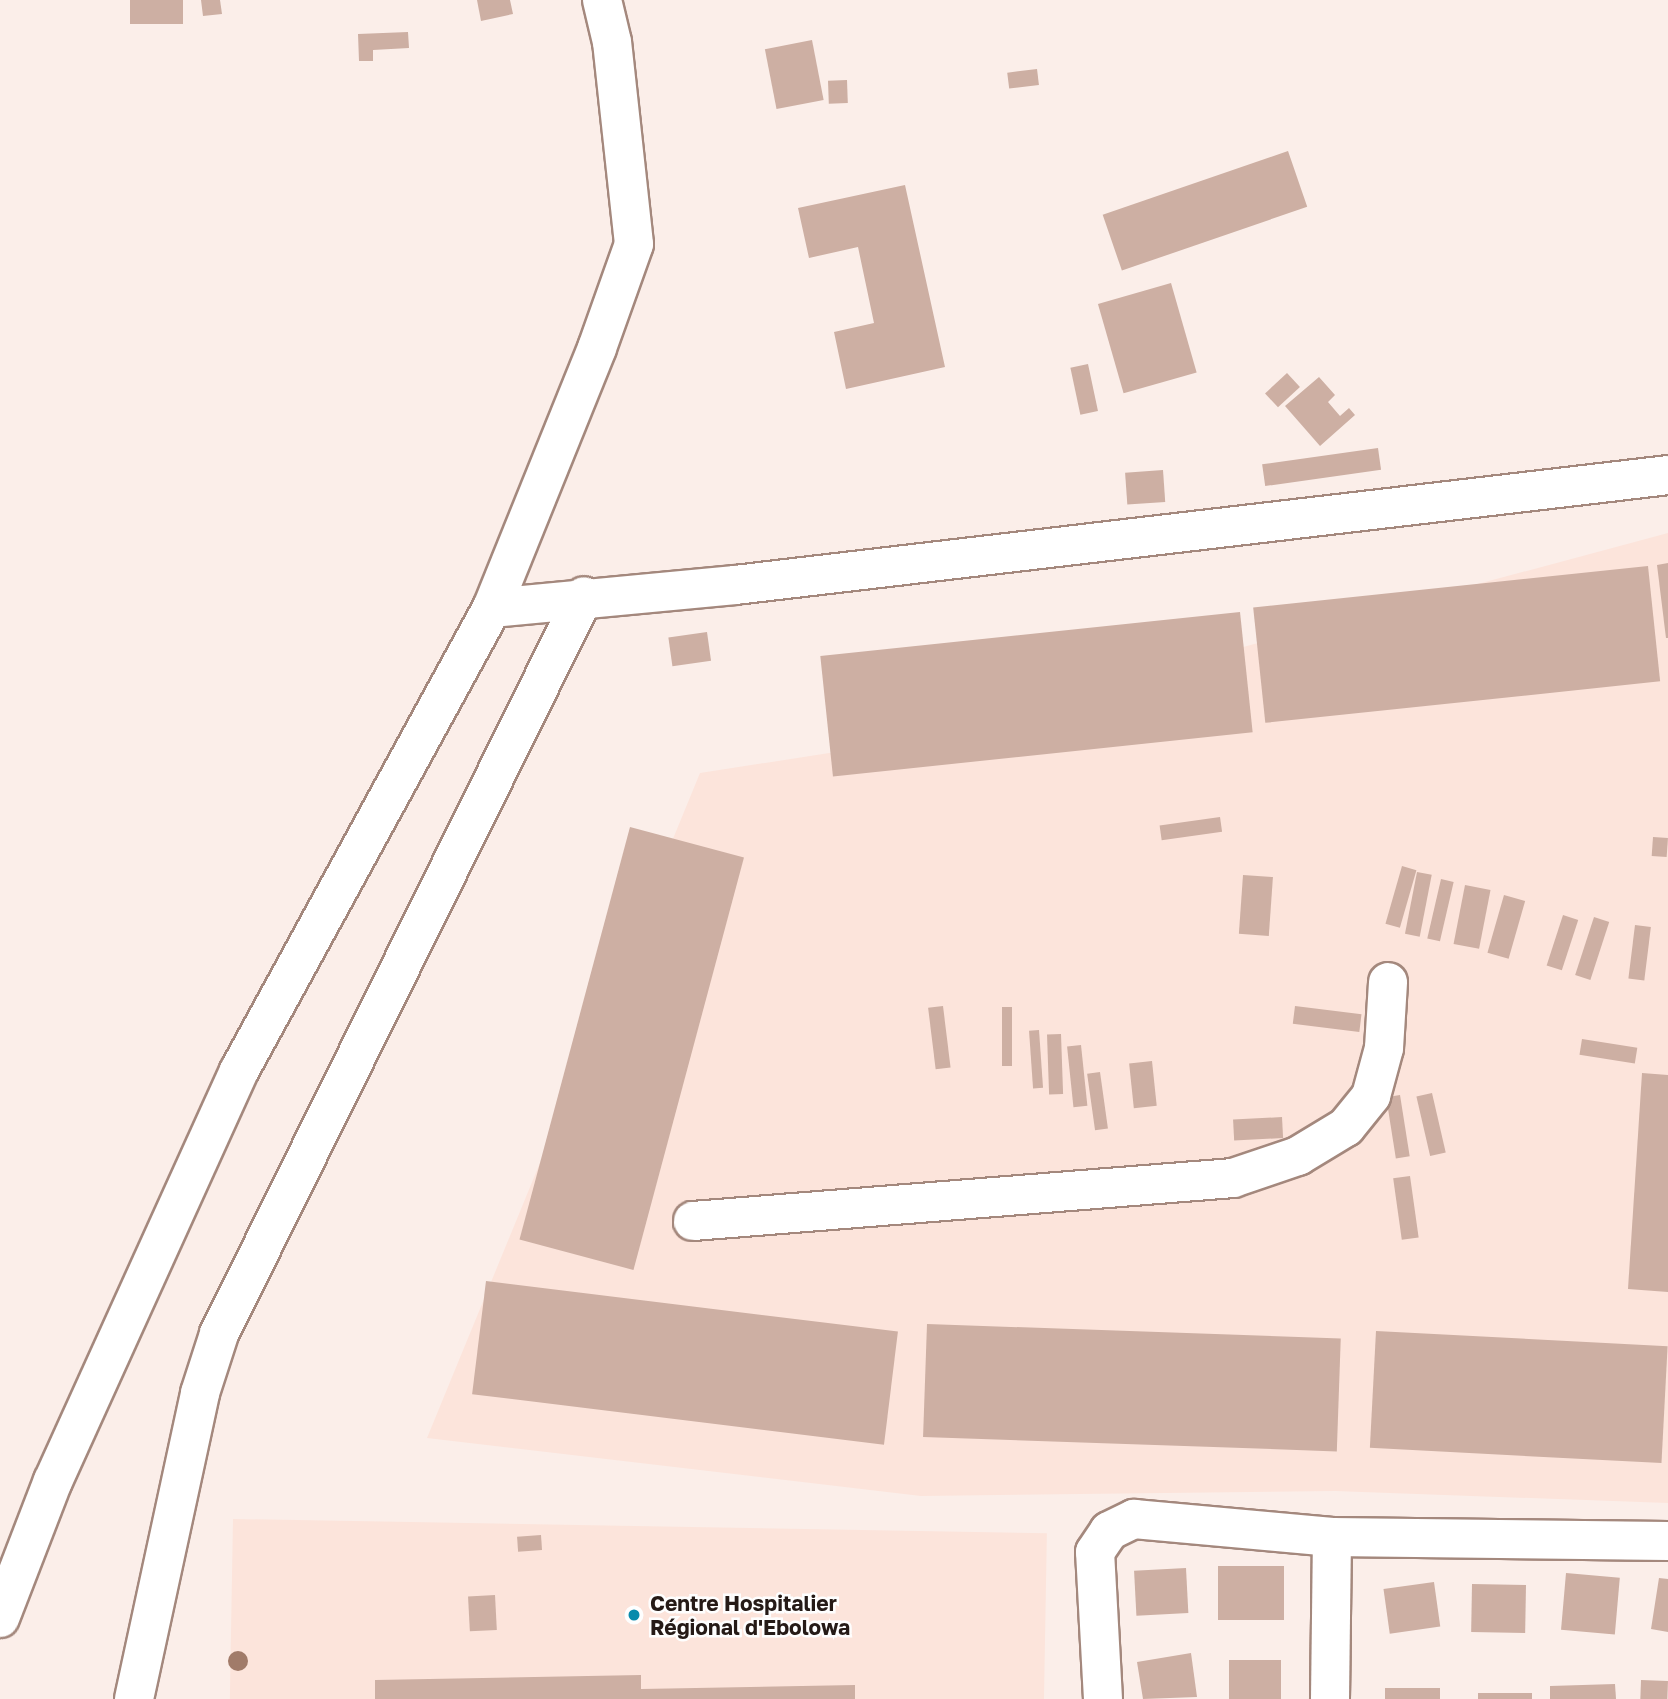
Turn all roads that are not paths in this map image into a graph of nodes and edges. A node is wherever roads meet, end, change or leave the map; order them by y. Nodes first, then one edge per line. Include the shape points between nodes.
1 (602, 0) edge
2 (1668, 475) edge
3 (584, 596) junction
4 (492, 608) junction
5 (1388, 982) dead end
6 (693, 1221) dead end
7 (1332, 1537) junction
8 (1668, 1541) edge
9 (0, 1618) edge
10 (134, 1699) edge
11 (1103, 1699) edge
12 (1330, 1699) edge

1 - 4 street via 612,42 634,244
2 - 3 street via 735,585
3 - 4 street
3 - 10 street via 219,1334 200,1393
4 - 9 street via 239,1071 53,1482
5 - 6 street via 1384,1048 1371,1096 1346,1128 1298,1156 1233,1178
7 - 8 street
7 - 11 street via 1134,1519 1109,1531 1096,1552
7 - 12 street

